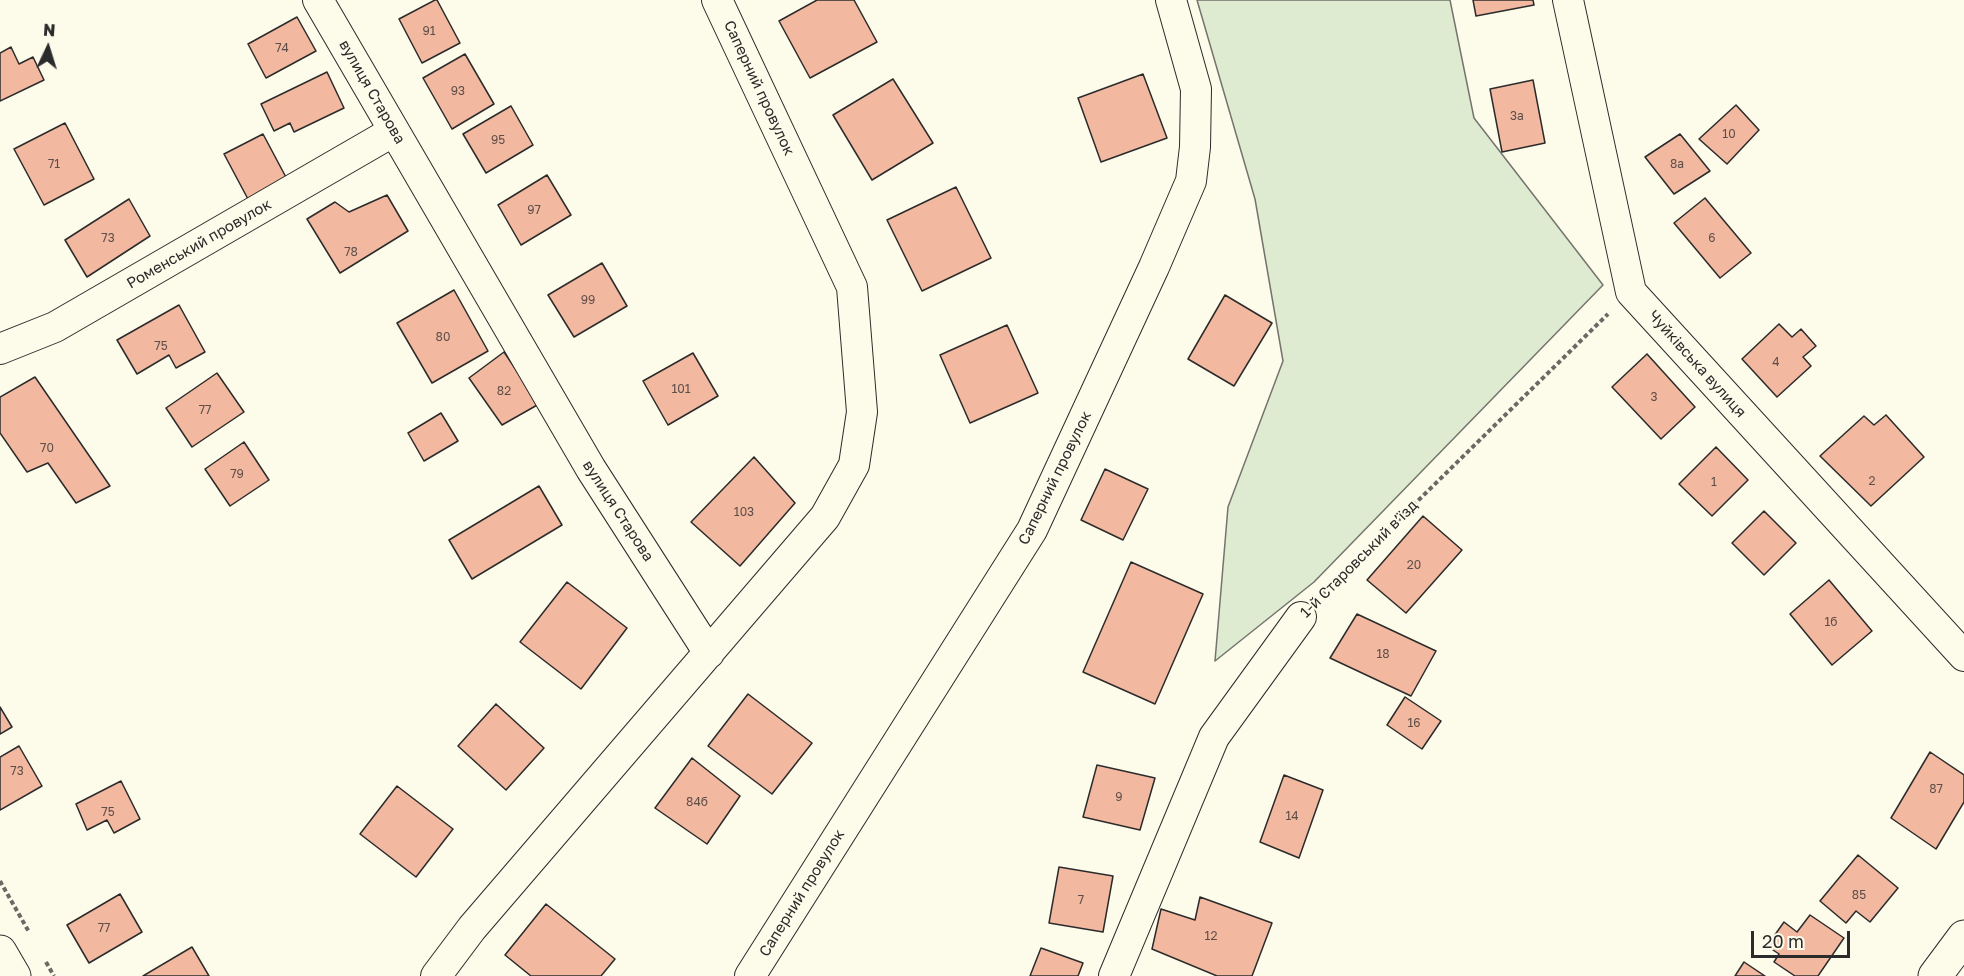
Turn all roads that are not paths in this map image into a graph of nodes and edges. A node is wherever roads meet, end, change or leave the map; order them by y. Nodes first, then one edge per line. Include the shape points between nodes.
1 (318, 0) edge
2 (717, 0) edge
3 (1171, 0) edge
4 (1568, 0) edge
5 (394, 131) junction
6 (0, 349) edge
7 (1300, 617) road end
8 (709, 653) junction
9 (1964, 656) edge
10 (1964, 937) edge
11 (436, 976) edge
12 (750, 976) edge
13 (1114, 976) edge
14 (1935, 976) edge

1 - 5 street, вулиця Старова
2 - 8 street, Саперний провулок via 852,287 862,412 854,465 825,517
3 - 12 street, Саперний провулок via 1196,89 1195,147 1191,181 1154,267 1032,530
4 - 9 street, Чуйківська вулиця via 1631,292
5 - 6 street, Роменський провулок via 55,327
5 - 8 street, вулиця Старова via 591,470
7 - 13 street, 1-й Старовський в’їзд via 1214,737
8 - 11 street via 472,928
10 - 14 main road

